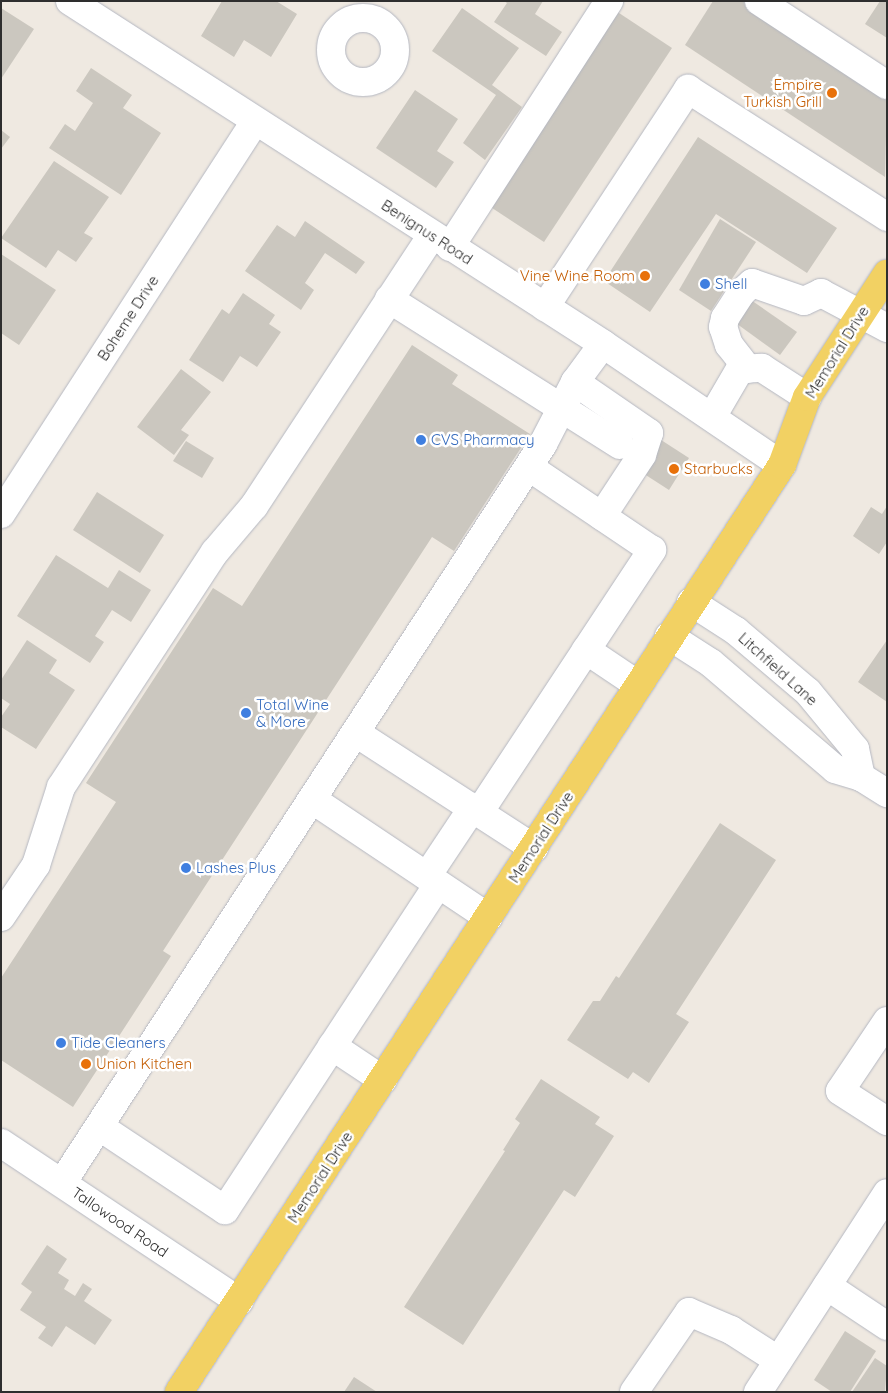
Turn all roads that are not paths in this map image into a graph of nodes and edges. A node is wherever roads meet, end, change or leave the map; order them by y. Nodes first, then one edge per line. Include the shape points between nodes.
1 (70, 1) edge
2 (609, 1) edge
3 (759, 1) edge
4 (887, 85) edge
5 (254, 123) junction
6 (887, 217) edge
7 (441, 241) junction
8 (887, 274) edge
9 (389, 299) junction
10 (545, 307) junction
11 (862, 312) junction
12 (887, 328) edge
13 (603, 344) junction
14 (748, 369) junction
15 (575, 382) junction
16 (807, 397) junction
17 (564, 409) junction
18 (712, 417) junction
19 (620, 445) dead end
20 (782, 465) junction
21 (529, 467) junction
22 (1, 514) edge
23 (602, 516) junction
24 (691, 602) junction
25 (669, 636) junction
26 (586, 650) junction
27 (638, 685) junction
28 (356, 733) junction
29 (861, 777) junction
30 (887, 793) edge
31 (313, 800) junction
32 (476, 809) junction
33 (534, 848) junction
34 (432, 880) junction
35 (1, 917) edge
36 (488, 917) junction
37 (887, 1021) edge
38 (332, 1046) junction
39 (383, 1080) junction
40 (887, 1122) edge
41 (100, 1127) junction
42 (1, 1143) edge
43 (62, 1183) junction
44 (887, 1193) edge
45 (878, 1226) edge
46 (827, 1286) junction
47 (239, 1301) junction
48 (887, 1326) edge
49 (778, 1360) junction
50 (179, 1392) edge
51 (634, 1392) edge
52 (758, 1392) edge

1 - 5 street, Benignus Road
2 - 7 street
3 - 4 street
5 - 7 street, Benignus Road
5 - 22 street, Boheme Drive
6 - 10 street via 688,90
7 - 9 street
7 - 10 street, Benignus Road
8 - 11 main road, Memorial Drive
9 - 17 street
9 - 35 street via 254,506 215,552 61,786 36,865
10 - 13 street, Benignus Road
11 - 12 street
11 - 14 street via 821,292 804,301 752,283 741,293 723,327 729,345
11 - 16 main road, Memorial Drive
13 - 15 street
13 - 18 street, Benignus Road
14 - 16 street via 762,368
14 - 18 street via 740,369
15 - 17 street
15 - 23 street via 649,434 642,455
16 - 20 main road, Memorial Drive
17 - 19 street
17 - 21 street
18 - 20 street, Benignus Road
20 - 24 main road, Memorial Drive
21 - 23 street
21 - 28 street
23 - 26 street via 652,550
24 - 25 main road, Memorial Drive
24 - 29 street, Litchfield Lane via 736,631 808,692 855,749
25 - 27 main road, Memorial Drive
25 - 29 street via 711,663 835,769
26 - 27 street
26 - 32 street
27 - 33 main road, Memorial Drive
28 - 31 street
28 - 32 street
29 - 30 street
31 - 34 street
31 - 41 street
32 - 33 street
32 - 34 street
33 - 36 main road, Memorial Drive
34 - 36 street
34 - 38 street
36 - 39 main road, Memorial Drive
37 - 40 street via 840,1091
38 - 39 street
38 - 41 street via 225,1210
39 - 47 main road, Memorial Drive
41 - 43 street
42 - 43 street, Tallowood Road
43 - 47 street, Tallowood Road
44 - 45 street
45 - 46 street
46 - 48 street
46 - 49 street
47 - 50 main road, Memorial Drive
49 - 51 street via 731,1330 689,1312
49 - 52 street

